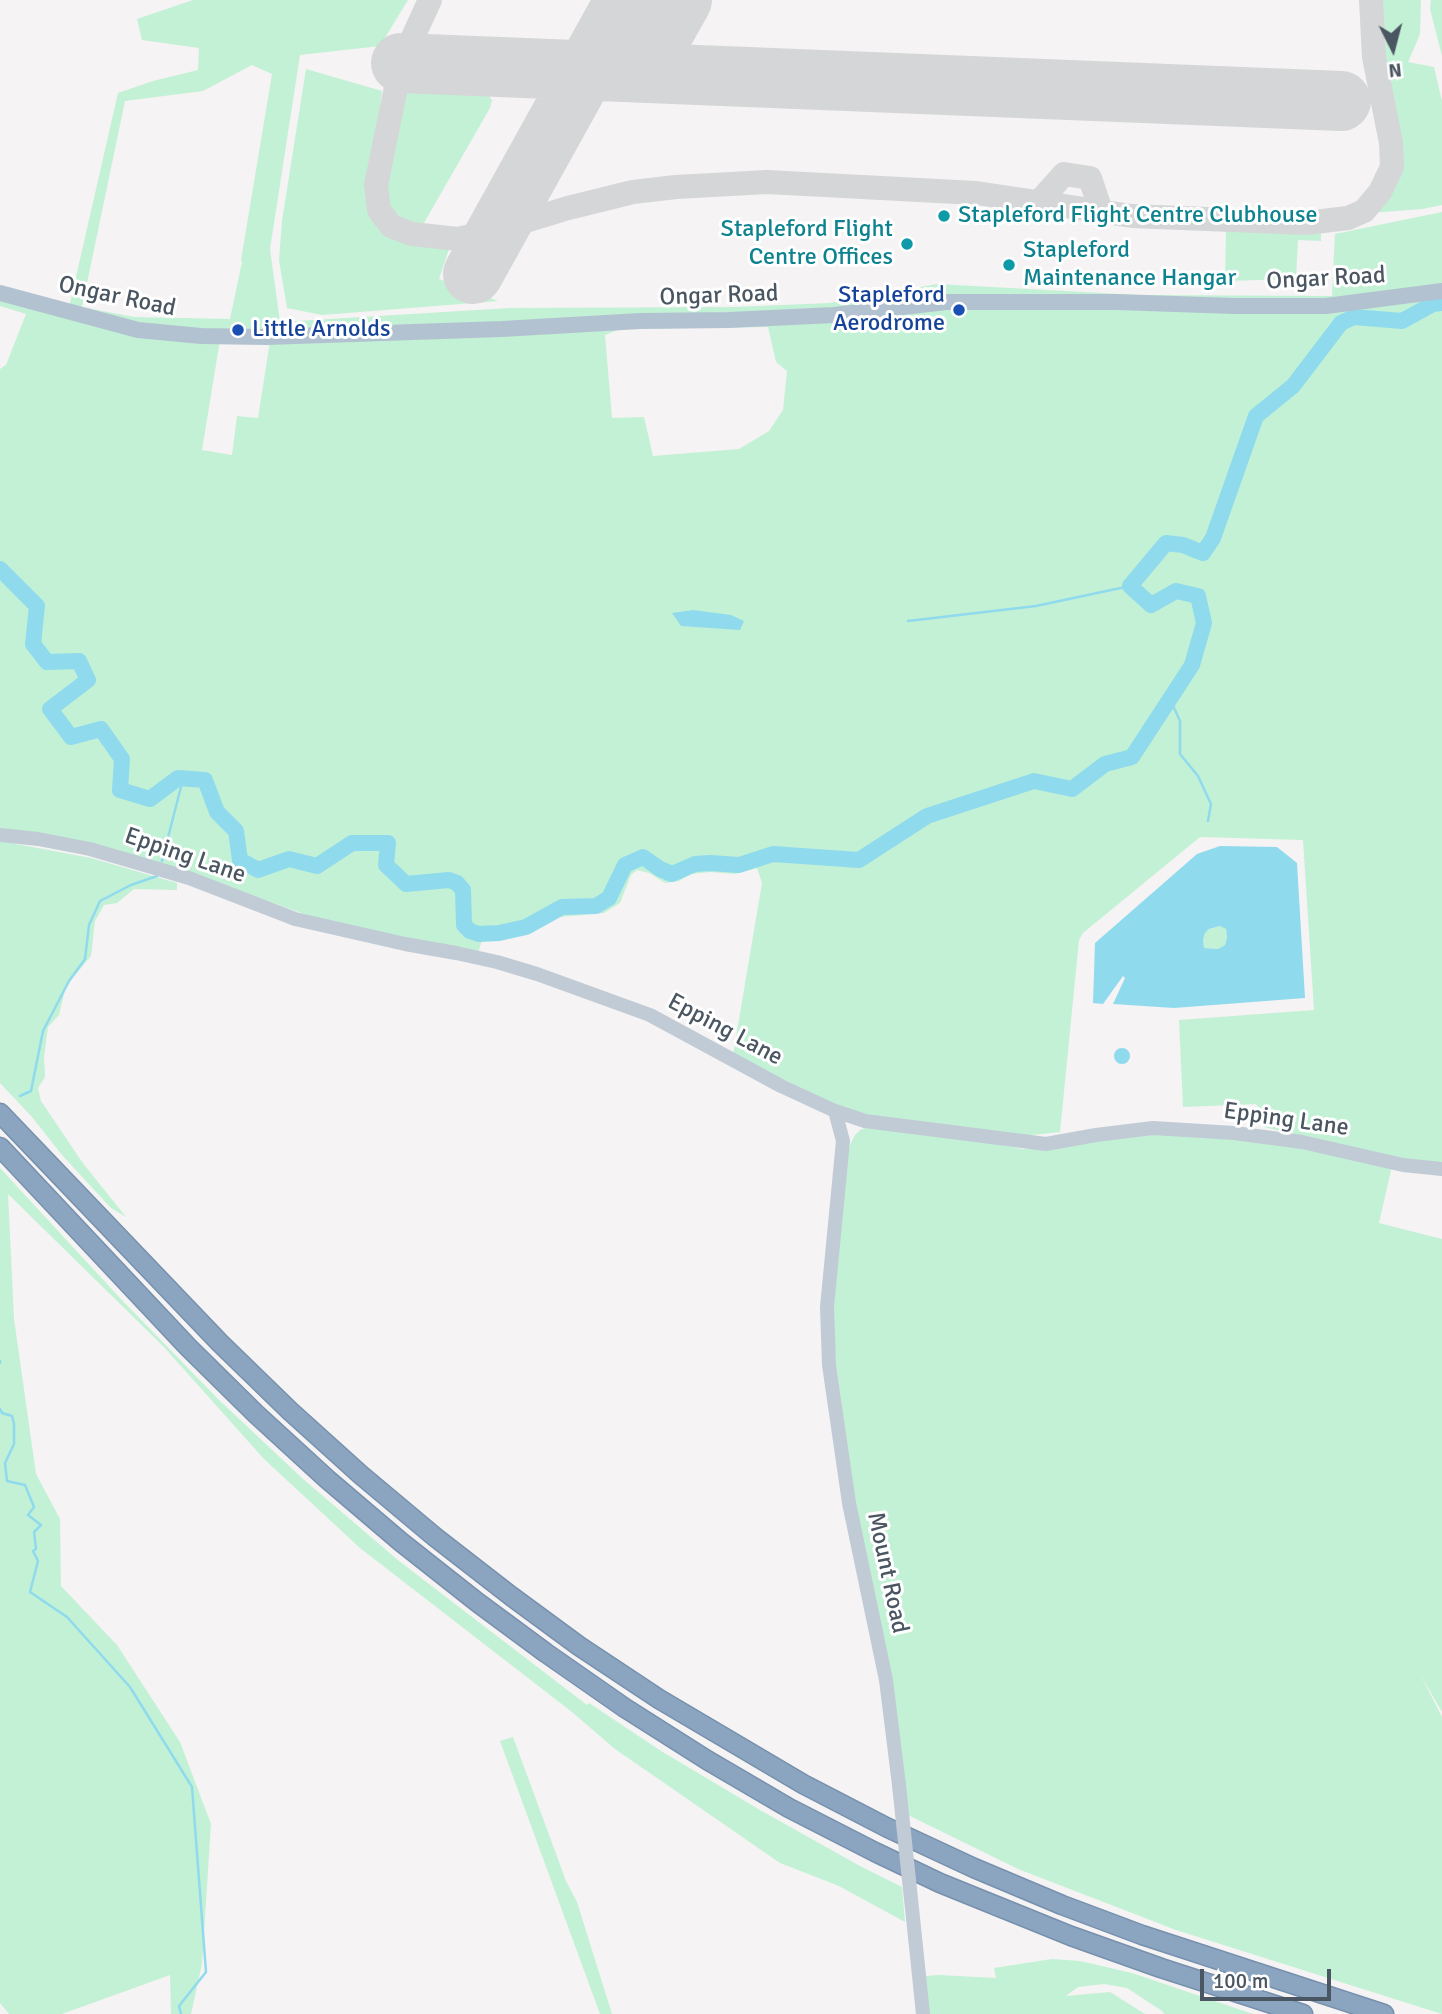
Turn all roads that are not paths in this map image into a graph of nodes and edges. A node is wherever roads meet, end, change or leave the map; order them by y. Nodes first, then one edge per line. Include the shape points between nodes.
1 (1442, 291) edge
2 (0, 293) edge
3 (0, 835) edge
4 (835, 1111) junction
5 (0, 1113) edge
6 (864, 1121) junction
7 (843, 1141) junction
8 (0, 1147) edge
9 (1442, 1169) edge
10 (923, 2014) edge
11 (1303, 2014) edge
12 (1384, 2014) edge

1 - 2 main road, Ongar Road via 1326,306 946,302 834,315 266,337 138,330
3 - 4 street, Epping Lane via 90,849 189,878 295,919 537,974 663,1021
4 - 6 street, Epping Lane
4 - 7 street, Mount Road
5 - 12 highway via 211,1334 360,1475 511,1596 659,1699 803,1784 974,1868 1130,1930
6 - 7 street
6 - 9 street, Epping Lane via 1046,1144 1153,1128 1234,1133
7 - 10 street, Mount Road, bridge via 827,1307 829,1364 849,1503 886,1680
8 - 11 highway via 188,1347 327,1479 477,1602 625,1708 789,1808 931,1878 1082,1940

